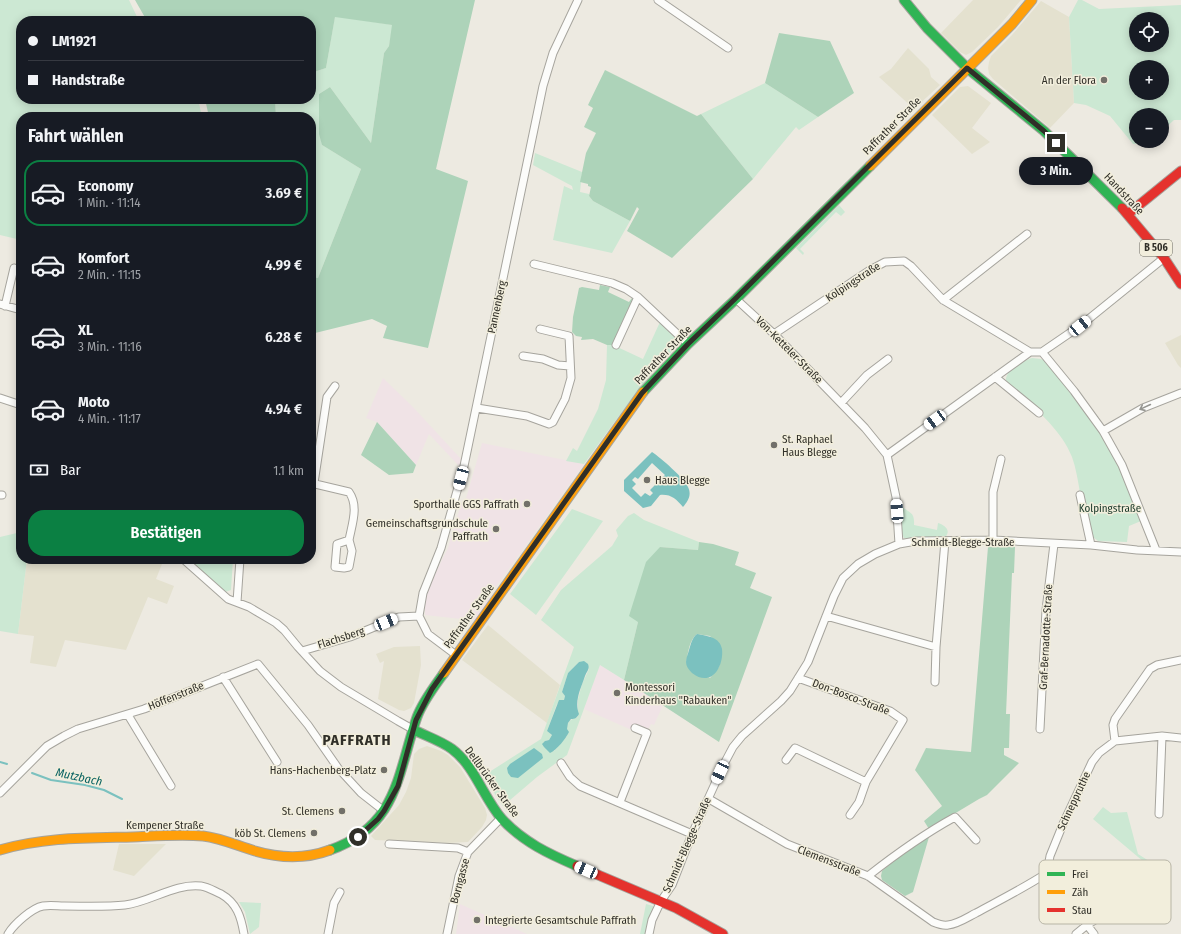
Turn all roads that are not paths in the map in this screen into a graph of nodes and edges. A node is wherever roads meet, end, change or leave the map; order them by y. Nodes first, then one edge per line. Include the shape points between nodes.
1 (578, 0) edge
2 (658, 0) edge
3 (904, 0) edge
4 (1032, 0) edge
5 (728, 48) dead end
6 (967, 68) junction
7 (1181, 171) edge
8 (1128, 214) junction
9 (1027, 234) dead end
10 (1164, 258) junction
11 (534, 264) dead end
12 (14, 268) dead end
13 (1181, 284) edge
14 (638, 297) junction
15 (736, 298) junction
16 (943, 300) junction
17 (3, 305) edge
18 (16, 309) edge
19 (540, 329) dead end
20 (774, 334) junction
21 (688, 344) junction
22 (616, 345) dead end
23 (1030, 352) junction
24 (1042, 352) junction
25 (523, 356) dead end
26 (888, 359) dead end
27 (570, 366) junction
28 (996, 377) junction
29 (335, 386) dead end
30 (1181, 393) edge
31 (0, 398) edge
32 (16, 403) edge
33 (840, 403) junction
34 (477, 408) junction
35 (1039, 413) dead end
36 (1104, 431) junction
37 (887, 455) junction
38 (1001, 459) dead end
39 (316, 465) edge
40 (316, 484) edge
41 (1080, 495) dead end
42 (349, 540) dead end
43 (993, 540) junction
44 (945, 541) junction
45 (900, 544) junction
46 (1054, 544) junction
47 (1090, 545) junction
48 (1156, 550) junction
49 (1181, 552) edge
50 (189, 564) edge
51 (240, 564) edge
52 (237, 602) junction
53 (419, 616) junction
54 (826, 616) junction
55 (936, 648) junction
56 (302, 651) junction
57 (456, 655) junction
58 (1181, 660) edge
59 (223, 677) junction
60 (798, 678) junction
61 (935, 682) dead end
62 (128, 715) junction
63 (635, 728) dead end
64 (1040, 729) dead end
65 (414, 730) junction
66 (1162, 736) junction
67 (1181, 738) edge
68 (1115, 741) junction
69 (786, 760) dead end
70 (277, 762) dead end
71 (561, 763) dead end
72 (866, 782) junction
73 (171, 786) dead end
74 (0, 793) edge
75 (709, 799) junction
76 (620, 802) junction
77 (384, 811) junction
78 (1159, 814) dead end
79 (850, 815) dead end
80 (501, 818) junction
81 (692, 834) junction
82 (976, 840) dead end
83 (349, 842) joint
84 (389, 844) dead end
85 (0, 850) edge
86 (468, 852) junction
87 (1049, 860) edge
88 (868, 876) junction
89 (1039, 878) edge
90 (340, 892) dead end
91 (661, 901) junction
92 (1087, 925) joint
93 (8, 934) edge
94 (244, 934) edge
95 (328, 934) edge
96 (447, 934) edge
97 (649, 934) edge
98 (723, 934) edge
99 (1076, 934) edge
100 (1094, 934) edge

1 - 34 street, Pannenberg via 553,53 543,86
2 - 5 street
3 - 6 main road, B 506 via 927,28
4 - 6 main road, Paffrather Straße via 1012,24
6 - 8 main road, Handstraße / B 506 via 1044,131
6 - 15 main road, Paffrather Straße
7 - 8 main road
8 - 10 main road, Handstraße / B 506
9 - 16 street
10 - 13 main road, Handstraße / B 506
10 - 24 street via 1080,326
11 - 14 street via 612,283
12 - 17 street
14 - 21 street
14 - 22 street
15 - 20 street, Von-Ketteler-Straße
15 - 21 main road, Paffrather Straße
16 - 20 street, Kolpingstraße via 911,266 904,262 885,262
16 - 23 street, Kolpingstraße
17 - 18 street
19 - 27 street via 569,336
20 - 33 street, Von-Ketteler-Straße
21 - 57 main road, Paffrather Straße via 642,393
23 - 24 street
23 - 28 street
24 - 36 street
25 - 27 street
26 - 33 street via 867,375
27 - 34 street via 571,378 565,399 553,422 549,424 527,416
28 - 35 street
28 - 37 street
29 - 39 street via 327,397
30 -> 36 street via 1143,408
31 - 32 street
33 - 37 street, Von-Ketteler-Straße
34 - 53 street, Pannenberg via 450,520 423,593
36 - 48 street via 1122,465
37 - 45 street, Von-Ketteler-Straße via 896,497
38 - 43 street via 993,492
40 - 42 street via 350,492 354,498
41 - 47 street
43 - 44 street, Schmidt-Blegge-Straße
43 - 46 street, Schmidt-Blegge-Straße
44 - 45 street, Schmidt-Blegge-Straße
44 - 55 street
45 - 54 street, Schmidt-Blegge-Straße via 858,564 843,578
46 - 47 street, Schmidt-Blegge-Straße
46 - 64 street, Graf-Bernadotte-Straße via 1046,610
47 - 48 street, Schmidt-Blegge-Straße
48 - 49 street, Schmidt-Blegge-Straße
50 - 52 street via 228,599
51 - 52 street
52 - 56 street via 249,606 276,623
53 - 56 street, Flachsberg via 399,617 350,637
53 - 57 street via 428,634
54 - 55 street
54 - 60 street, Schmidt-Blegge-Straße via 808,662
55 - 61 street
56 - 65 street via 320,671 341,687
57 - 65 main road, Paffrather Straße via 420,710
58 - 68 street via 1156,665 1150,669 1115,719
59 - 62 street, Höffenstraße
59 - 70 street
59 - 77 street, Höffenstraße via 258,664 308,725 338,768 361,793
60 - 72 street, Don-Bosco-Straße via 890,711 903,720
60 - 75 street, Schmidt-Blegge-Straße via 790,691 742,736 733,748
62 - 73 street
62 - 74 street, Höffenstraße via 78,729 47,746
63 - 76 street via 647,734
65 - 77 main road, Paffrather Straße via 398,786
65 - 80 main road, Dellbrücker Straße via 452,749 463,758
66 - 67 street
66 - 68 street
66 - 78 street
68 - 87 street, Schneppruthe via 1092,762
69 - 72 street via 796,748
71 - 76 street via 580,786
72 - 79 street, Don-Bosco-Straße via 859,802
75 - 81 street, Schmidt-Blegge-Straße
75 - 88 street, Clemensstraße via 787,844
76 - 81 street
77 - 83 main road, Paffrather Straße via 366,831
80 - 86 street, Borngasse
80 - 91 main road, Dellbrücker Straße via 534,846
81 - 91 street, Schmidt-Blegge-Straße via 672,885
82 - 88 street via 955,817 898,852
83 - 85 main road, Kempener Straße via 324,853 292,856 275,856 216,839 191,836 59,838
84 - 86 street via 458,848
86 - 96 street, Borngasse via 459,876
88 - 89 street, Clemensstraße via 933,922 947,926
90 - 95 street via 334,903
91 - 97 street, Schmidt-Blegge-Straße
91 - 98 main road, Dellbrücker Straße via 694,916
92 - 99 street
92 - 100 street
93 - 94 street via 23,917 42,906 132,904 186,886 201,886 229,899 241,917

